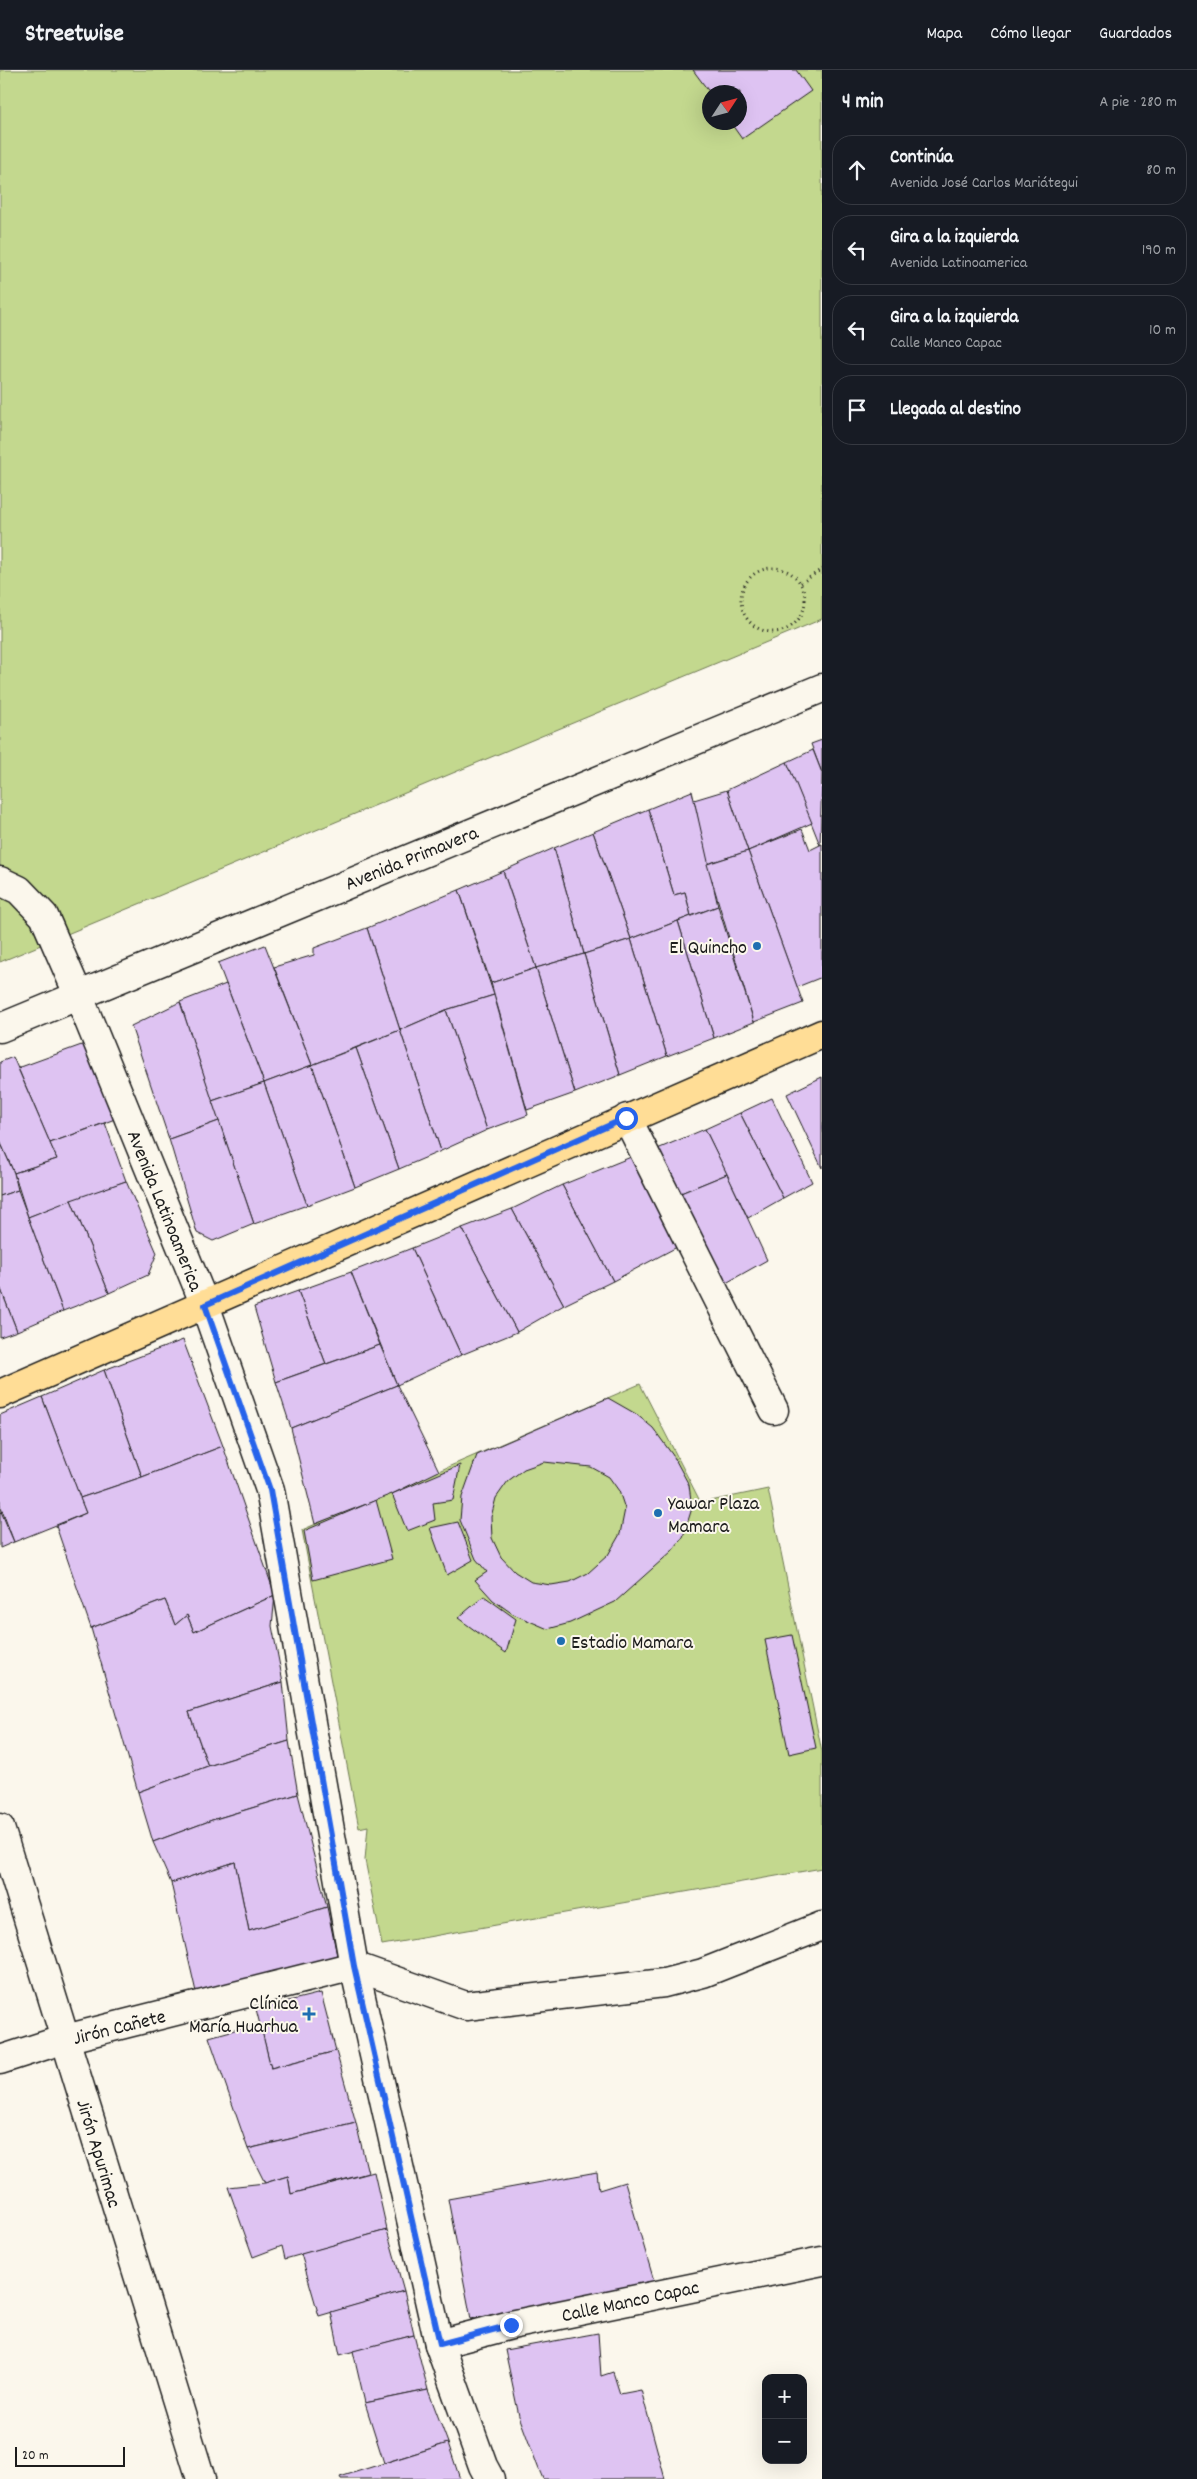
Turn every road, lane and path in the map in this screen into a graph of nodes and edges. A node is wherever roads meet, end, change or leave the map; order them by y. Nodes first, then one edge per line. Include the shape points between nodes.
1 (822, 569) edge
2 (800, 583) junction
3 (822, 688) edge
4 (0, 881) edge
5 (78, 994) junction
6 (0, 1028) edge
7 (822, 1034) edge
8 (626, 1118) junction
9 (205, 1305) junction
10 (0, 1394) edge
11 (774, 1410) dead end
12 (0, 1828) edge
13 (822, 1926) edge
14 (354, 1966) junction
15 (65, 2040) junction
16 (0, 2060) edge
17 (822, 2261) edge
18 (440, 2344) junction
19 (201, 2479) edge
20 (490, 2479) edge

1 - 2 path
2 - 2 path via 792,574 780,569 767,568 755,573 742,594 742,606 755,628 767,632 791,628 805,607 805,594
3 - 5 street, Avenida Primavera
4 - 5 street, Avenida Latinoamerica via 19,890 44,916
5 - 6 street, Avenida Primavera
5 - 9 street, Avenida Latinoamerica
7 - 8 main road
8 - 9 main road
8 - 11 street
9 - 10 main road
9 - 14 street, Avenida Latinoamerica via 270,1490
12 - 15 street, Jirón Apurimac
13 - 14 street via 703,1973 664,1983 466,2006
14 - 15 street, Jirón Cañete
14 - 18 street, Avenida Latinoamerica
15 - 16 street, Jirón Cañete
15 - 19 street, Jirón Apurimac
17 - 18 street, Calle Manco Capac via 511,2325
18 - 20 street, Avenida Latinoamerica

